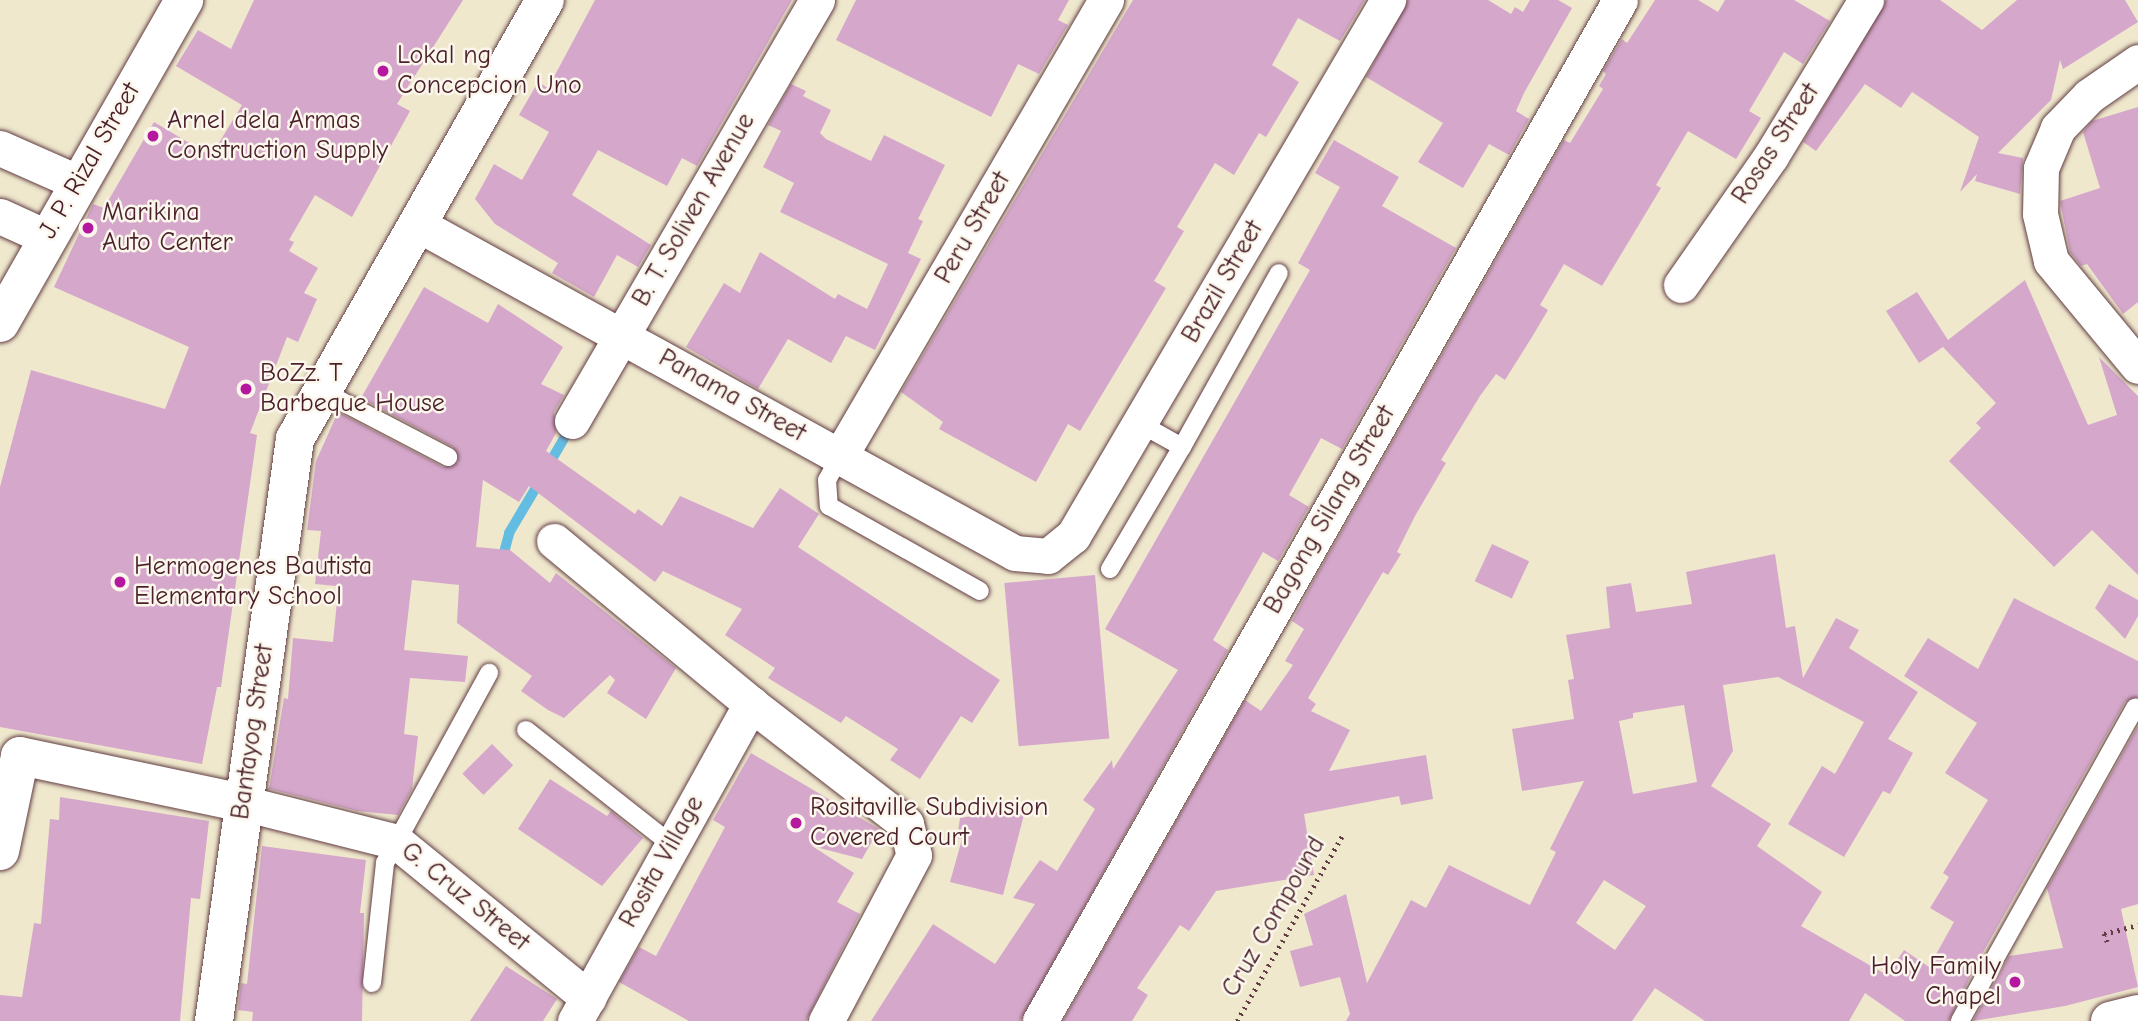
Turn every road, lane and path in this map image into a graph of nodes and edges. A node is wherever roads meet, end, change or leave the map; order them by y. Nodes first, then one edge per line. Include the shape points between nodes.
1 (184, 0) edge
2 (545, 0) edge
3 (817, 0) edge
4 (1107, 0) edge
5 (1388, 0) edge
6 (1620, 0) edge
7 (1866, 0) edge
8 (2138, 62) edge
9 (0, 148) edge
10 (77, 182) junction
11 (0, 216) edge
12 (419, 225) junction
13 (46, 237) junction
14 (1279, 273) dead end
15 (1681, 285) dead end
16 (0, 323) edge
17 (622, 335) junction
18 (2138, 366) edge
19 (317, 397) junction
20 (572, 421) dead end
21 (1139, 423) junction
22 (1182, 447) junction
23 (840, 456) junction
24 (448, 457) dead end
25 (554, 541) dead end
26 (1048, 556) joint
27 (1110, 569) dead end
28 (980, 591) dead end
29 (489, 673) dead end
30 (751, 704) junction
31 (2135, 708) dead end
32 (526, 730) dead end
33 (10, 754) edge
34 (243, 803) junction
35 (1344, 833) dead end
36 (397, 842) junction
37 (671, 844) junction
38 (0, 850) edge
39 (2138, 925) edge
40 (2107, 942) dead end
41 (372, 983) dead end
42 (582, 1009) edge
43 (2138, 1014) edge
44 (214, 1021) edge
45 (826, 1021) edge
46 (1040, 1021) edge
47 (1237, 1021) edge
48 (1960, 1021) edge
49 (2110, 1021) edge

1 - 10 street, J. P. Rizal Street
2 - 12 street, Bantayog Street
3 - 17 street, B. T. Soliven Avenue
4 - 23 street, Peru Street
5 - 21 street, Brazil Street
6 - 46 street, Bagong Silang Street
7 - 15 street, Rosas Street via 1771,156
8 - 18 street via 2089,96 2058,128 2041,168 2040,214 2051,261
9 - 10 street
10 - 13 street, J. P. Rizal Street
11 - 13 street
12 - 17 street, Panama Street
12 - 19 street, Bantayog Street
13 - 16 street, J. P. Rizal Street
14 - 22 lane
17 - 20 street, B. T. Soliven Avenue
17 - 23 street, Panama Street
19 - 24 lane via 341,401
19 - 34 street, Bantayog Street via 295,439
21 - 22 lane
21 - 26 street, Brazil Street via 1073,536
22 - 27 lane
23 - 26 street, Panama Street via 1015,553
23 - 28 lane via 827,480 829,506
25 - 30 street
29 - 36 lane
30 - 37 street, Rosita Village
30 - 45 street via 906,824 914,855
31 - 48 lane
32 - 37 lane
33 - 34 street, G. Cruz Street
33 - 38 street
34 - 36 street, G. Cruz Street
34 - 44 street, Bantayog Street
35 - 47 path, Cruz Compound
36 - 41 lane via 385,863
36 - 42 street, G. Cruz Street
37 - 42 street, Rosita Village
39 - 40 path via 2104,934
43 - 49 street

